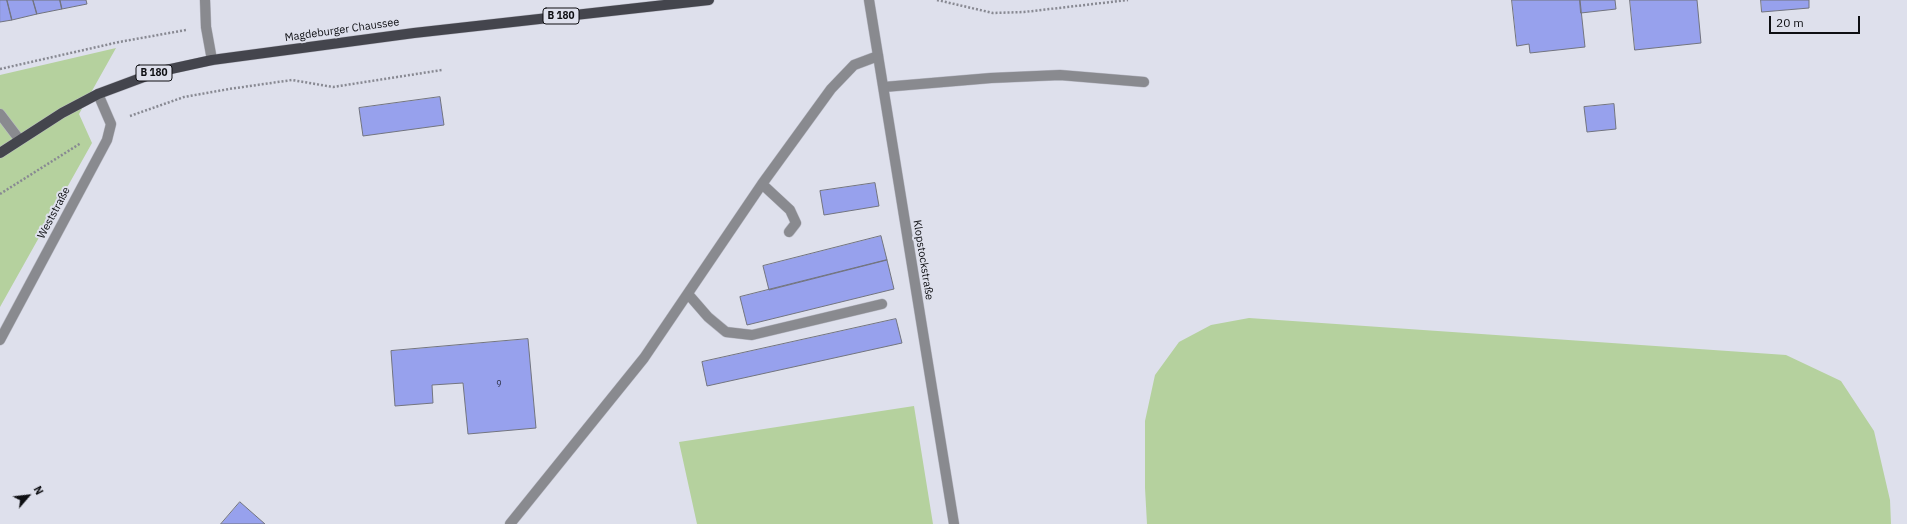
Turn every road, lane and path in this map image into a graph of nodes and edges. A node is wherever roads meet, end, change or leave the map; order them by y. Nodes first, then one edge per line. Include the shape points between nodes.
1 (205, 0) edge
2 (709, 0) edge
3 (869, 0) edge
4 (937, 0) edge
5 (1128, 0) edge
6 (206, 27) junction
7 (878, 56) junction
8 (212, 60) junction
9 (0, 69) edge
10 (442, 70) dead end
11 (1144, 82) dead end
12 (884, 87) junction
13 (98, 94) junction
14 (0, 114) edge
15 (110, 124) junction
16 (19, 139) junction
17 (0, 153) edge
18 (762, 184) junction
19 (0, 194) edge
20 (789, 232) dead end
21 (688, 294) junction
22 (882, 304) dead end
23 (0, 340) edge
24 (510, 524) edge
25 (954, 524) edge

1 - 6 street
2 - 8 main road, Magdeburger Chaussee / B 180 via 414,33
3 - 7 street, Klopstockstraße
4 - 5 path via 994,13
6 - 8 street
6 - 9 path via 119,42
7 - 12 street, Klopstockstraße
7 - 18 street via 854,65 831,89
8 - 13 main road, Magdeburger Chaussee / B 180 via 157,72
10 - 15 path via 333,87 292,80 229,89 184,97 145,109
11 - 12 street via 1060,75
12 - 25 street, Klopstockstraße
13 - 15 street
13 - 16 main road, Magdeburger Chaussee / B 180
14 - 16 street
15 - 19 path
15 - 23 street, Weststraße via 107,140
16 - 17 main road, Magdeburger Chaussee / B 180
18 - 20 street via 790,210 796,222
18 - 21 street
21 - 22 street via 708,317 726,332 752,335
21 - 24 street via 644,358

